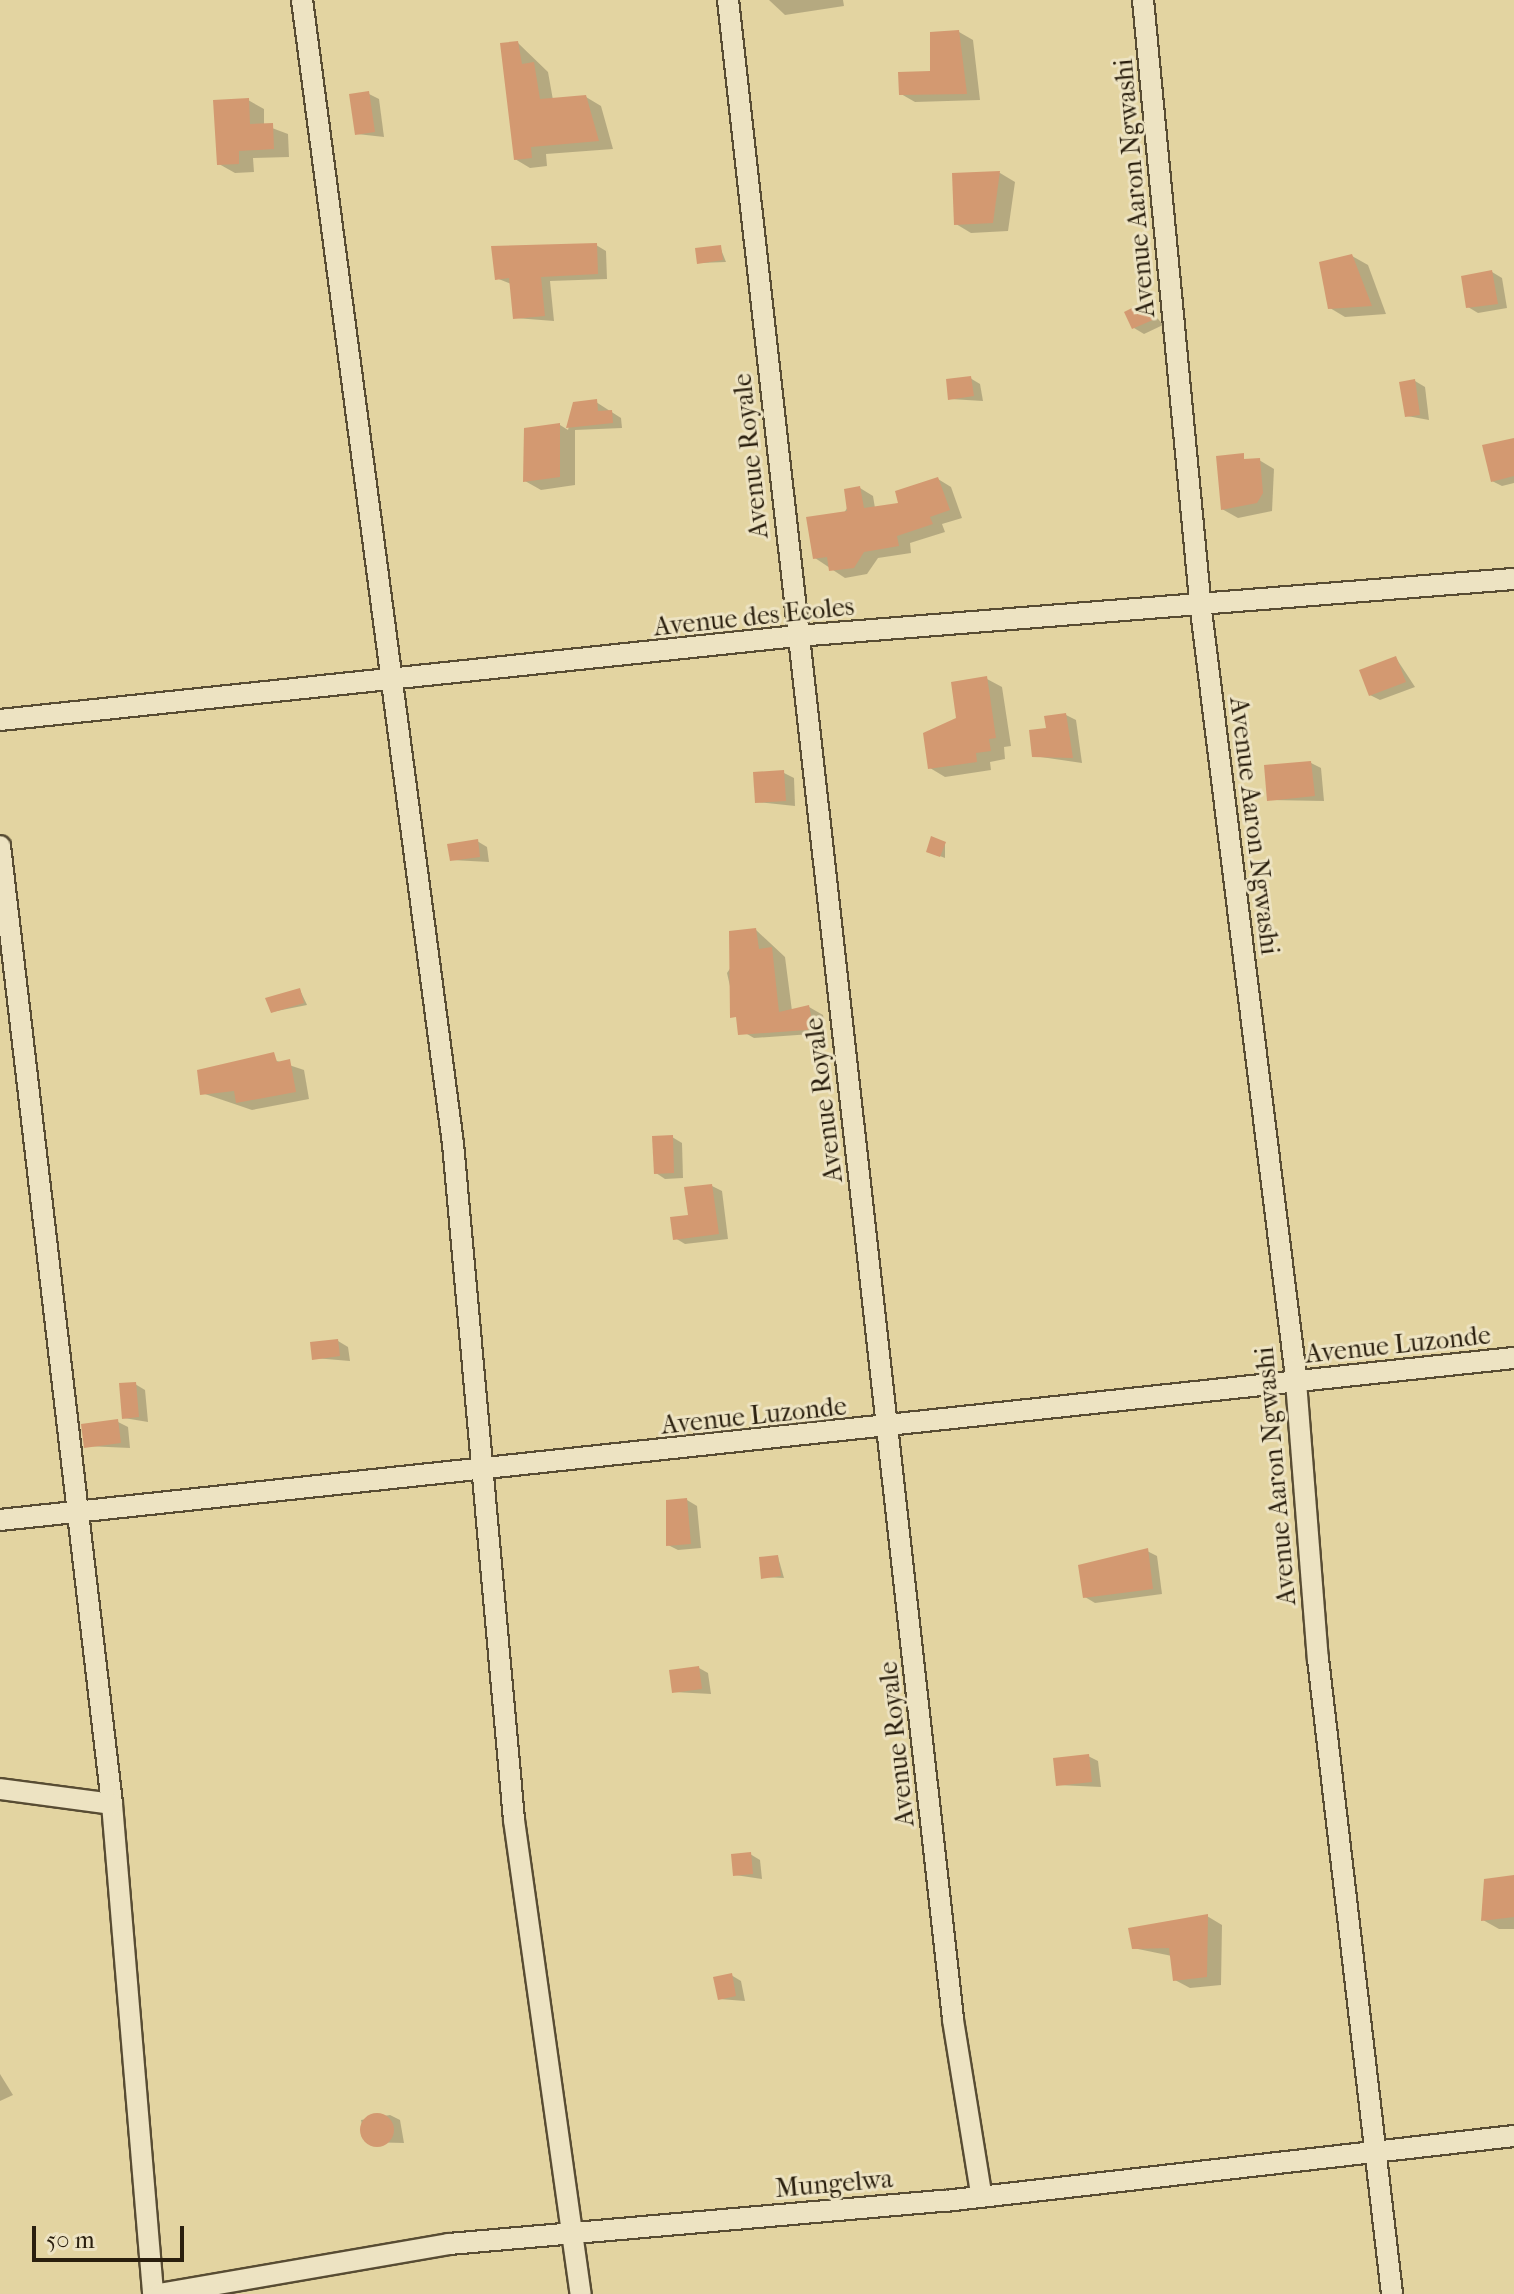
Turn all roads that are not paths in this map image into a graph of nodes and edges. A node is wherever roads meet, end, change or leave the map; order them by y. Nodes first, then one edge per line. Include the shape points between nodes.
1 (302, 0) edge
2 (728, 0) edge
3 (1143, 0) edge
4 (1514, 579) edge
5 (1201, 610) junction
6 (797, 636) junction
7 (393, 680) junction
8 (0, 720) edge
9 (0, 846) edge
10 (1514, 1358) edge
11 (1296, 1382) junction
12 (888, 1427) junction
13 (480, 1472) junction
14 (78, 1514) junction
15 (0, 1520) edge
16 (0, 1789) edge
17 (112, 1804) junction
18 (1514, 2136) edge
19 (1379, 2152) junction
20 (981, 2193) junction
21 (574, 2232) junction
22 (153, 2294) edge
23 (160, 2294) edge
24 (581, 2294) edge
25 (1392, 2294) edge

1 - 7 street
2 - 6 street, Avenue Royale
3 - 5 street, Avenue Aaron Ngwashi
4 - 5 street, Avenue des Ecoles
5 - 6 street, Avenue des Ecoles
5 - 11 street, Avenue Aaron Ngwashi
6 - 7 street, Avenue des Ecoles
6 - 12 street, Avenue Royale
7 - 8 street, Avenue des Ecoles
7 - 13 street via 453,1144
9 - 14 street
10 - 11 street, Avenue Luzonde
11 - 12 street, Avenue Luzonde
11 - 19 street, Avenue Aaron Ngwashi via 1318,1659
12 - 13 street, Avenue Luzonde
12 - 20 street, Avenue Royale via 953,2020
13 - 14 street, Avenue Luzonde
13 - 21 street via 514,1820
14 - 15 street, Avenue Luzonde
14 - 17 street
16 - 17 street
17 - 22 street
18 - 19 street, Mungelwa
19 - 20 street, Mungelwa
19 - 25 street, Avenue Aaron Ngwashi
20 - 21 street, Mungelwa
21 - 23 street, Mungelwa via 449,2244
21 - 24 street

